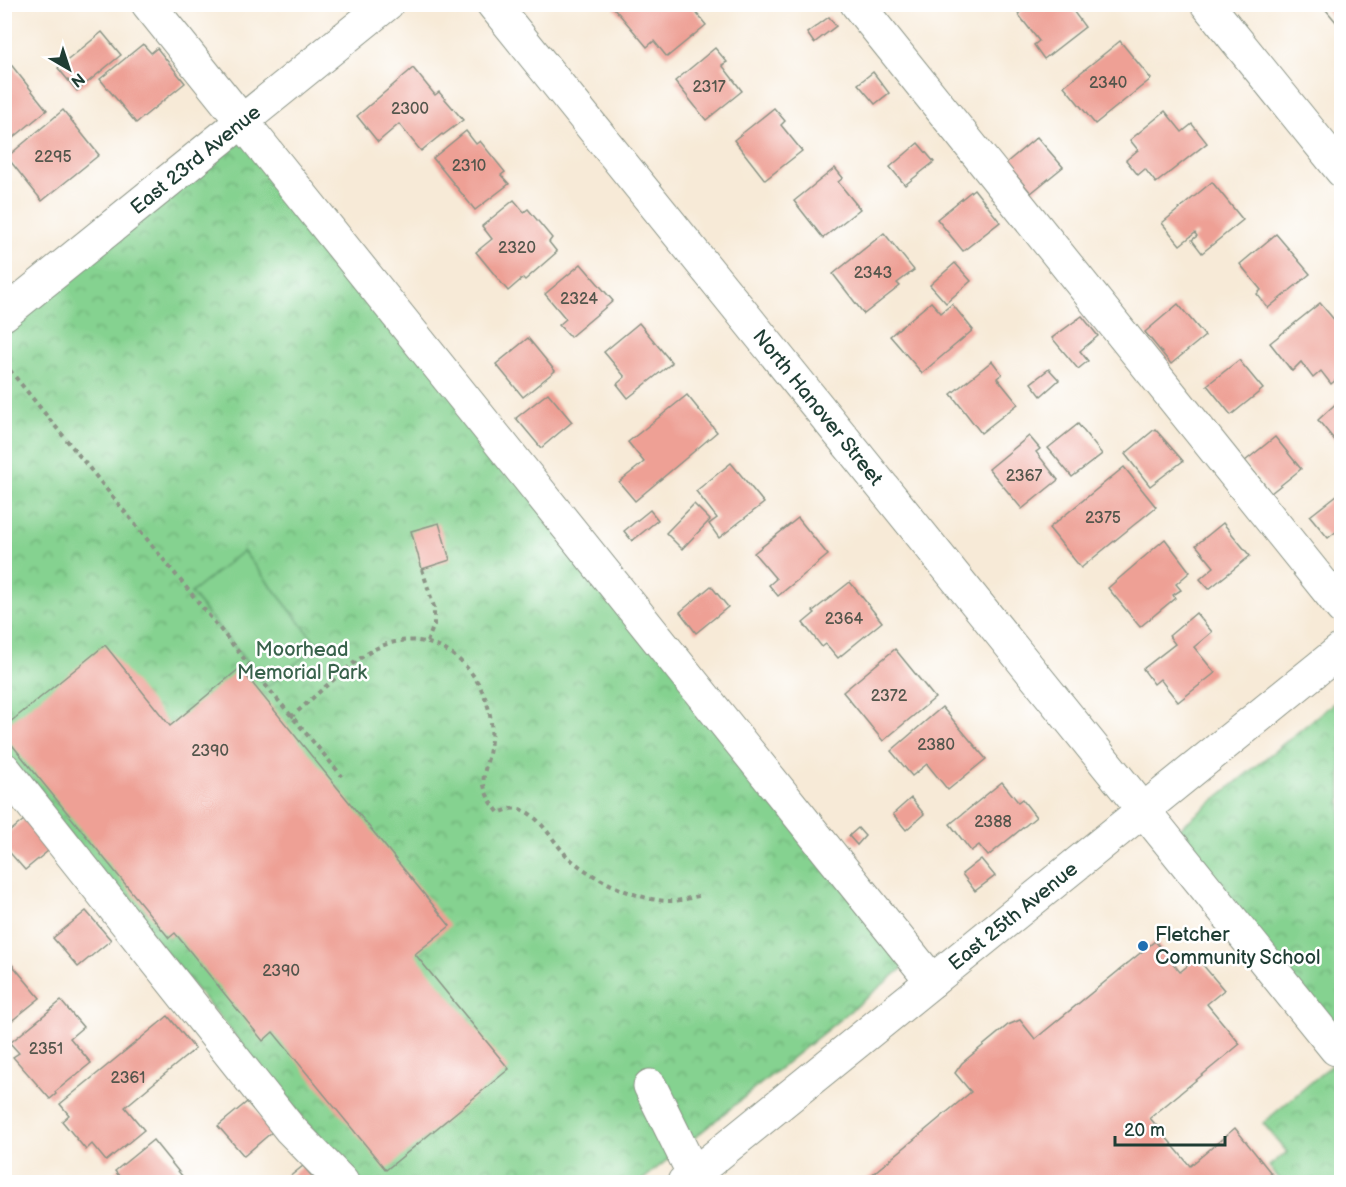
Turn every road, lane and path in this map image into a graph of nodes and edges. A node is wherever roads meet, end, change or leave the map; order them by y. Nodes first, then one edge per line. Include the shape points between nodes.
1 (148, 4) edge
2 (387, 4) edge
3 (493, 4) edge
4 (857, 4) edge
5 (1207, 4) edge
6 (243, 121) junction
7 (1341, 171) edge
8 (4, 314) edge
9 (4, 363) edge
10 (422, 569) dead end
11 (1341, 608) edge
12 (427, 642) junction
13 (1341, 649) edge
14 (291, 717) junction
15 (4, 769) edge
16 (342, 776) dead end
17 (1143, 811) junction
18 (703, 895) dead end
19 (932, 981) junction
20 (1336, 1049) dead end
21 (650, 1086) dead end
22 (693, 1180) edge
23 (342, 1182) edge

1 - 6 street
2 - 6 street, East 23rd Avenue
3 - 17 street, North Hanover Street
4 - 11 street
5 - 7 street
6 - 8 street, East 23rd Avenue
6 - 19 street
9 - 14 path
10 - 12 path via 434,607 434,626
12 - 14 path via 377,648
12 - 18 path via 451,652 480,685 491,724 483,783 499,813 510,807 524,810 566,855 594,877 653,900
13 - 17 street, East 25th Avenue
14 - 16 path
15 - 23 street via 290,1129
17 - 19 street, East 25th Avenue
17 - 20 street, North Hanover Street
19 - 22 street, East 25th Avenue
21 - 22 street

